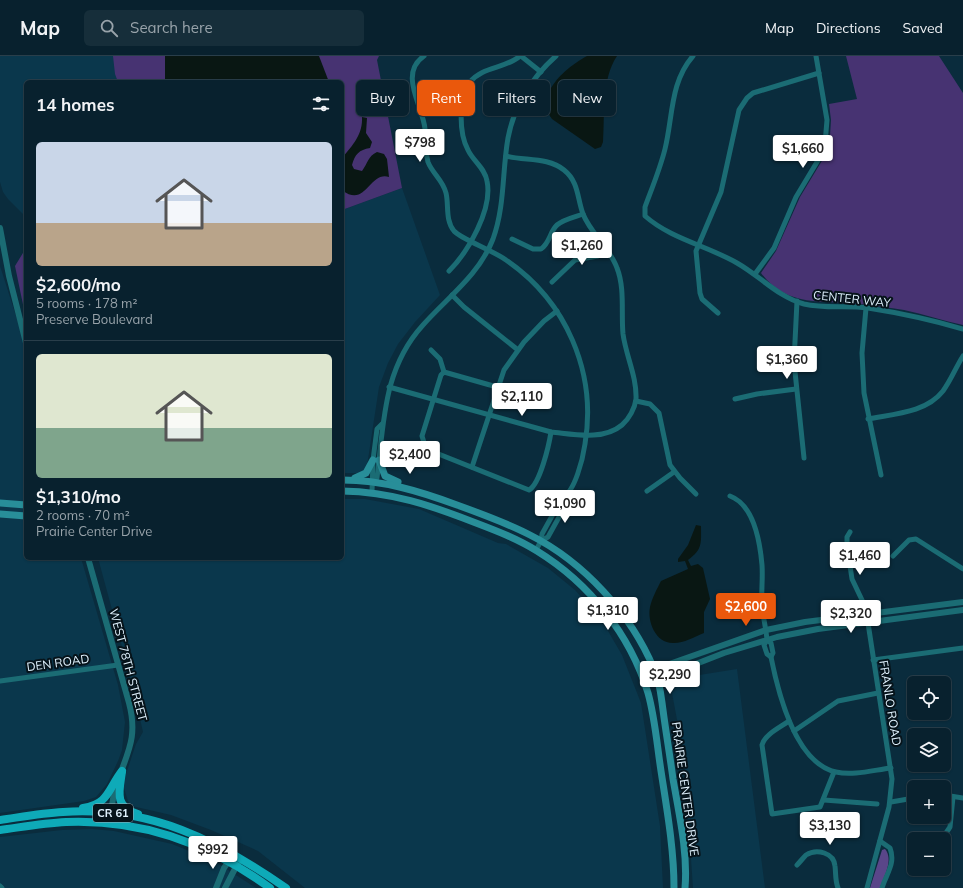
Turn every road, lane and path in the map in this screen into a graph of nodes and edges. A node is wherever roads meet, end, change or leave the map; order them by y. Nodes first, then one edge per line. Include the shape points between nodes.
1 (424, 56) edge
2 (521, 56) edge
3 (556, 56) edge
4 (693, 56) edge
5 (816, 56) edge
6 (540, 72) junction
7 (819, 73) junction
8 (506, 156) junction
9 (583, 214) junction
10 (0, 228) edge
11 (512, 239) dead end
12 (471, 241) junction
13 (698, 244) junction
14 (488, 249) junction
15 (607, 250) junction
16 (449, 271) dead end
17 (755, 274) junction
18 (552, 282) dead end
19 (452, 295) junction
20 (796, 301) junction
21 (866, 308) junction
22 (557, 311) junction
23 (718, 313) dead end
24 (963, 329) edge
25 (24, 335) edge
26 (431, 350) dead end
27 (518, 350) junction
28 (963, 356) edge
29 (444, 372) junction
30 (389, 387) junction
31 (497, 387) junction
32 (796, 389) junction
33 (735, 399) dead end
34 (433, 400) junction
35 (636, 401) junction
36 (488, 416) junction
37 (868, 419) junction
38 (551, 432) junction
39 (586, 435) junction
40 (804, 458) dead end
41 (376, 460) junction
42 (472, 467) junction
43 (674, 472) junction
44 (880, 475) dead end
45 (345, 480) edge
46 (373, 481) junction
47 (344, 491) edge
48 (647, 491) dead end
49 (372, 492) junction
50 (696, 494) dead end
51 (730, 496) dead end
52 (434, 497) junction
53 (0, 503) edge
54 (24, 504) edge
55 (0, 514) edge
56 (24, 516) edge
57 (850, 532) dead end
58 (541, 541) junction
59 (536, 550) junction
60 (893, 556) dead end
61 (89, 560) edge
62 (963, 569) edge
63 (963, 602) edge
64 (963, 610) edge
65 (866, 614) junction
66 (868, 623) junction
67 (766, 630) junction
68 (767, 640) junction
69 (963, 648) edge
70 (873, 660) junction
71 (118, 665) junction
72 (655, 670) junction
73 (641, 674) junction
74 (658, 679) junction
75 (0, 681) edge
76 (644, 682) junction
77 (878, 693) junction
78 (789, 721) junction
79 (794, 731) junction
80 (891, 768) junction
81 (122, 771) junction
82 (834, 772) junction
83 (953, 797) joint
84 (963, 798) edge
85 (907, 799) edge
86 (824, 800) junction
87 (890, 802) junction
88 (877, 804) dead end
89 (63, 812) junction
90 (111, 813) junction
91 (0, 820) edge
92 (158, 821) junction
93 (111, 823) junction
94 (0, 830) edge
95 (947, 832) edge
96 (880, 841) junction
97 (238, 856) junction
98 (229, 861) junction
99 (797, 865) dead end
100 (236, 866) junction
101 (216, 888) edge
102 (225, 888) edge
103 (270, 888) edge
104 (286, 888) edge
105 (674, 888) edge
106 (685, 888) edge
107 (838, 888) edge
108 (867, 888) edge
109 (882, 888) edge

1 - 12 street via 417,64 412,80 423,116 426,156 444,186 450,226 459,236
2 - 6 street
2 - 12 street via 508,65 479,74 470,82 462,97 464,140 471,156 485,174 488,187 485,208
3 - 6 street
4 - 13 street, CENTER WAY via 676,86 665,148 644,211 646,216 656,223
5 - 7 street
6 - 8 street via 527,89 512,121
7 - 13 street via 760,90 742,104 736,117 720,192
7 - 17 street via 827,120 824,149 796,197 774,248
8 - 9 street via 541,161 565,171 575,184
8 - 14 street via 501,209
9 - 11 street via 555,226 552,236 541,249
9 - 15 street
10 - 25 street
12 - 14 street
12 - 16 street
13 - 17 street, CENTER WAY
13 - 23 street via 695,254 700,293 702,299
14 - 19 street via 468,279
14 - 22 street via 533,281
15 - 18 street via 598,256 575,260
15 - 35 street via 620,274 623,334 635,384
17 - 20 street, CENTER WAY via 779,293
19 - 27 street via 478,320
19 - 30 street via 412,339 397,365
20 - 21 street, CENTER WAY via 820,307
20 - 32 street
21 - 24 street, CENTER WAY via 919,317
21 - 37 street via 862,370
22 - 27 street via 544,321
22 - 39 street via 574,344 583,374 587,398
26 - 29 street via 440,358
27 - 31 street via 504,370
28 - 37 street via 943,390 930,403 914,410
29 - 31 street
29 - 34 street via 439,377
30 - 34 street
30 - 41 street
31 - 36 street
32 - 33 street
32 - 40 street
34 - 36 street
34 - 42 street via 422,436 423,444 429,451
35 - 39 street via 626,420 617,428 605,434
35 - 43 street via 650,404 659,413 668,457
36 - 38 street
36 - 42 street
37 - 44 street
38 - 39 street
38 - 42 street via 541,470 530,490
39 - 58 street via 579,468 567,496 568,501 548,538
41 - 45 main road via 361,477
41 - 46 street via 376,478
41 - 52 main road via 389,479 413,486
43 - 48 street
43 - 50 street
45 - 46 main road, PRAIRIE CENTER DRIVE
46 - 49 street
46 - 52 main road, PRAIRIE CENTER DRIVE via 397,485
47 - 49 main road, PRAIRIE CENTER DRIVE
49 - 59 main road, PRAIRIE CENTER DRIVE via 431,505
51 - 67 street via 738,498 745,505 755,530 762,566 762,605
52 - 58 main road, PRAIRIE CENTER DRIVE via 503,522
53 - 54 main road
55 - 56 main road
57 - 65 street, FRANLO ROAD via 847,546 852,579
58 - 59 street
58 - 72 main road, PRAIRIE CENTER DRIVE via 578,568 606,596 635,632
59 - 73 main road, PRAIRIE CENTER DRIVE via 559,566 603,608 623,638
60 - 62 street via 909,540 916,539
61 - 71 street, WEST 78TH STREET
63 - 65 street
64 - 66 street
65 - 66 street, FRANLO ROAD
65 - 67 street
66 - 68 street via 818,629
66 - 70 street, FRANLO ROAD
67 - 68 street
67 - 72 street
68 - 74 street via 724,653
68 - 78 street via 764,645 771,657
69 - 70 street
70 - 77 street, FRANLO ROAD
71 - 75 street, DEN ROAD
71 - 81 street, WEST 78TH STREET via 132,713 134,731
72 - 73 street
72 - 74 main road, PRAIRIE CENTER DRIVE
73 - 76 main road, PRAIRIE CENTER DRIVE
74 - 76 street
74 - 106 main road, PRAIRIE CENTER DRIVE via 683,851
76 - 105 main road, PRAIRIE CENTER DRIVE via 650,702 664,793 674,865
77 - 79 street via 838,701
77 - 80 street, FRANLO ROAD
78 - 79 street
78 - 86 street via 774,731 762,745 772,814 815,809 820,807
79 - 82 street via 813,759
80 - 82 street
80 - 87 street, FRANLO ROAD
81 - 89 main road via 101,803 93,807
81 - 90 street, WEST 78TH STREET
81 - 92 main road via 119,793 123,805 129,810 151,816
82 - 86 street
83 - 84 street
83 - 95 street via 950,827
85 - 87 street
86 - 88 street
87 - 96 street, FRANLO ROAD
89 - 90 main road, CR 61
89 - 91 main road, CR 61
90 - 92 main road, CR 61
90 - 93 street, WEST 78TH STREET
92 - 97 main road, CR 61 via 203,837
93 - 94 main road, CR 61 via 66,822
93 - 98 main road, CR 61 via 165,834
96 - 108 street, FRANLO ROAD
96 - 109 street via 890,848 892,860
97 - 98 street
97 - 100 street
97 - 104 main road, CR 61
98 - 100 main road, CR 61
98 - 101 street
99 - 107 street via 806,855 826,853 834,860
100 - 102 street
100 - 103 main road, CR 61

